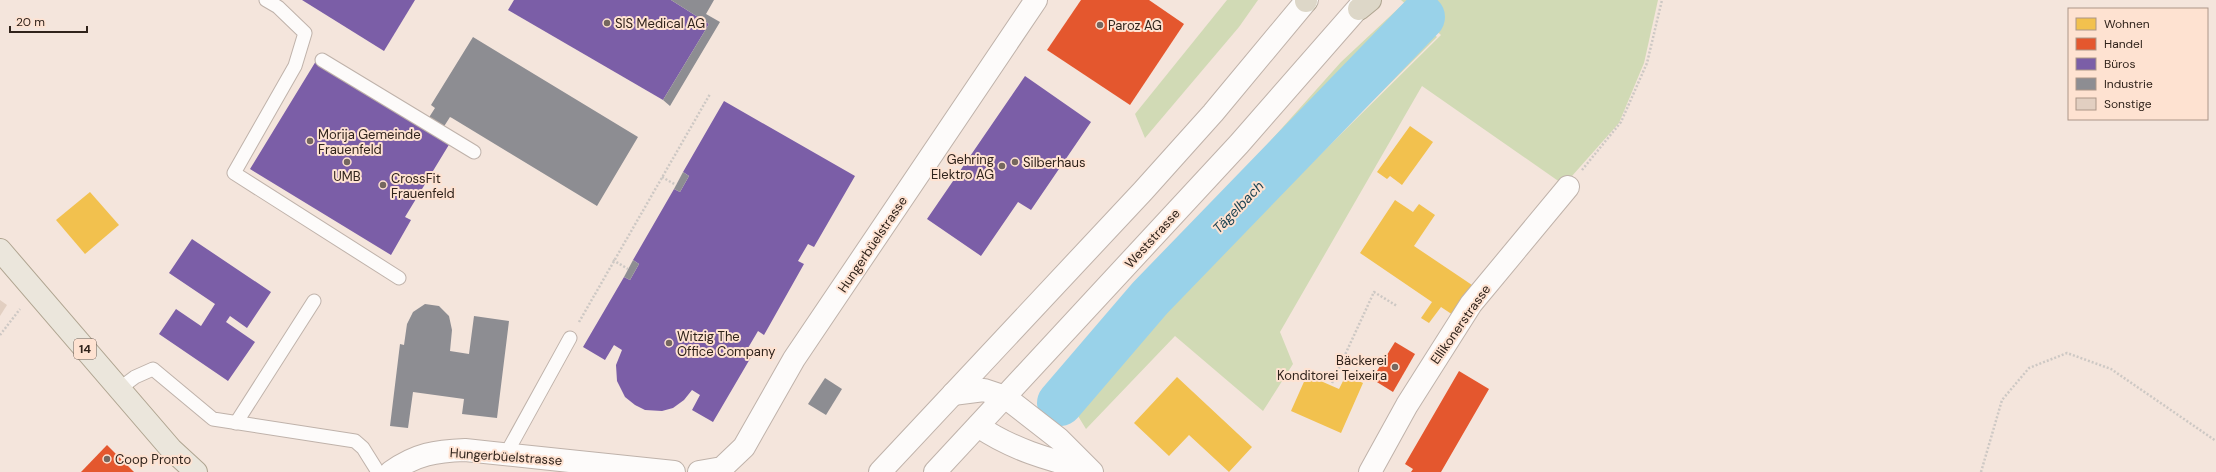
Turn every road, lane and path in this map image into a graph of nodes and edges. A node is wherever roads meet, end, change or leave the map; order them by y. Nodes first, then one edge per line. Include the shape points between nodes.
1 (266, 0) edge
2 (1036, 0) edge
3 (1306, 0) edge
4 (1662, 0) edge
5 (1365, 3) edge
6 (322, 60) dead end
7 (710, 94) dead end
8 (474, 152) dead end
9 (662, 177) junction
10 (676, 185) dead end
11 (1568, 187) joint
12 (0, 250) edge
13 (614, 260) junction
14 (628, 269) dead end
15 (399, 278) dead end
16 (34, 290) junction
17 (314, 301) dead end
18 (1397, 306) dead end
19 (0, 335) edge
20 (570, 338) joint
21 (1332, 383) dead end
22 (120, 389) junction
23 (954, 394) junction
24 (1010, 402) junction
25 (236, 423) junction
26 (985, 430) junction
27 (2216, 442) edge
28 (171, 449) junction
29 (506, 454) junction
30 (1089, 471) edge
31 (186, 472) edge
32 (196, 472) edge
33 (378, 472) edge
34 (391, 472) edge
35 (674, 472) edge
36 (699, 472) edge
37 (880, 472) edge
38 (935, 472) edge
39 (1370, 472) edge
40 (1981, 472) edge

1 - 15 lane via 278,7 305,33 294,66 234,173
2 - 36 street, Hungerbüelstrasse via 794,359 744,447 722,468
3 - 23 street via 1213,113 1148,186
4 - 11 path via 1647,63 1621,122
5 - 24 street, Weststrasse
6 - 8 lane
7 - 9 path
9 - 10 path
9 - 13 path
11 - 39 street, Ellikonerstrasse via 1471,304 1407,405
12 - 16 main road, 14
13 - 14 path
13 - 20 path
16 - 19 path
16 - 22 main road, 14
17 - 25 lane
18 - 21 path via 1374,292
20 - 29 lane
22 - 25 lane via 135,377 153,369 213,419
22 - 28 main road, 14
23 - 24 street via 984,390
23 - 37 street
24 - 26 street, Weststrasse
24 - 30 street via 1059,439
25 - 33 lane via 355,441 363,448
26 - 30 street via 1042,458
26 - 38 street, Weststrasse
27 - 40 path via 2111,369 2067,353 2029,368 2002,400
28 - 31 main road, 14
28 - 32 main road, 14
29 - 34 street, Hungerbüelstrasse via 465,450 434,451 405,462
29 - 35 street, Hungerbüelstrasse

